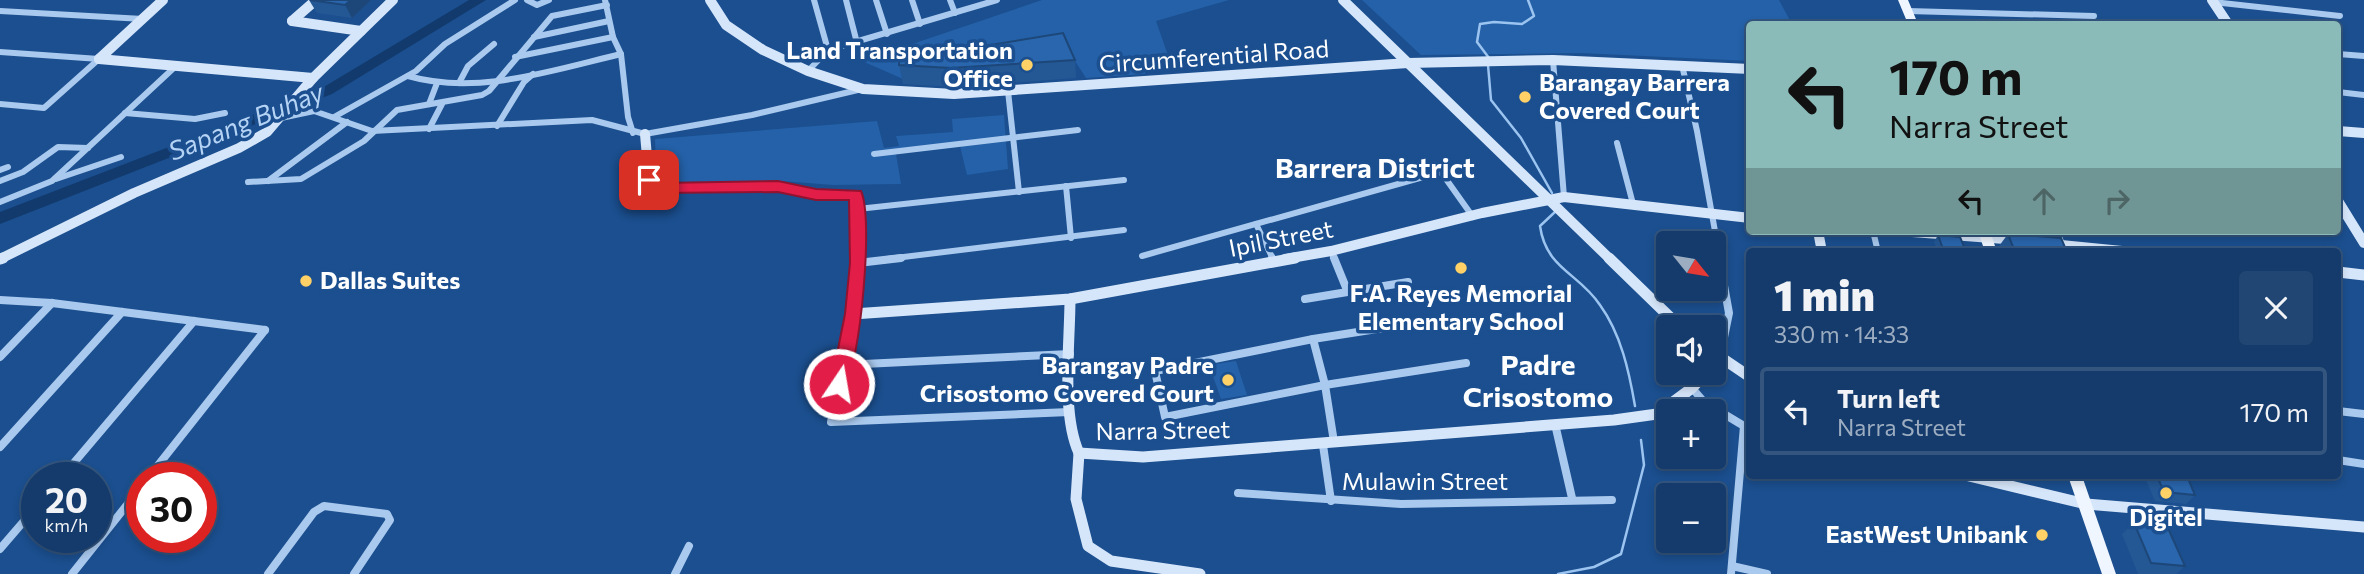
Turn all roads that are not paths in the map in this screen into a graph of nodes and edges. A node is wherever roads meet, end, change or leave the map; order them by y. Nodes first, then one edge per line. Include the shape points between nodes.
1 (163, 0) edge
2 (316, 0) edge
3 (393, 0) edge
4 (515, 0) edge
5 (527, 0) edge
6 (549, 0) edge
7 (710, 0) edge
8 (814, 0) edge
9 (846, 0) edge
10 (876, 0) edge
11 (912, 0) edge
12 (950, 0) edge
13 (997, 0) edge
14 (1343, 0) edge
15 (1903, 0) edge
16 (987, 1) edge
17 (2212, 1) edge
18 (606, 3) edge
19 (0, 10) edge
20 (1908, 11) junction
21 (955, 13) junction
22 (2094, 16) dead end
23 (2340, 16) dead end
24 (142, 19) junction
25 (609, 21) junction
26 (1912, 21) edge
27 (2226, 21) edge
28 (920, 24) junction
29 (362, 31) junction
30 (887, 34) junction
31 (532, 37) junction
32 (612, 37) junction
33 (857, 43) junction
34 (494, 44) dead end
35 (828, 50) junction
36 (0, 52) edge
37 (621, 54) junction
38 (2341, 54) edge
39 (2364, 56) edge
40 (515, 57) junction
41 (99, 59) junction
42 (1553, 60) junction
43 (1408, 63) junction
44 (177, 65) junction
45 (1682, 65) junction
46 (1746, 69) edge
47 (808, 71) junction
48 (534, 73) junction
49 (408, 76) junction
50 (313, 78) junction
51 (500, 78) junction
52 (437, 83) junction
53 (458, 83) junction
54 (863, 89) junction
55 (1008, 90) junction
56 (2341, 92) edge
57 (2364, 95) edge
58 (0, 104) edge
59 (429, 104) junction
60 (442, 104) junction
61 (125, 113) junction
62 (225, 113) dead end
63 (283, 116) junction
64 (334, 117) junction
65 (347, 122) junction
66 (497, 126) junction
67 (429, 129) junction
68 (1078, 130) dead end
69 (372, 131) junction
70 (2341, 131) edge
71 (2364, 133) edge
72 (639, 134) junction
73 (1013, 138) junction
74 (1617, 143) dead end
75 (88, 148) junction
76 (874, 154) dead end
77 (121, 157) dead end
78 (8, 167) dead end
79 (0, 170) edge
80 (1124, 180) dead end
81 (0, 181) edge
82 (52, 181) junction
83 (248, 182) dead end
84 (268, 182) junction
85 (1066, 186) junction
86 (1018, 192) junction
87 (1564, 197) junction
88 (1546, 199) junction
89 (0, 202) edge
90 (1633, 204) junction
91 (2341, 206) edge
92 (858, 209) junction
93 (1712, 215) junction
94 (1473, 217) junction
95 (1746, 218) edge
96 (1256, 224) junction
97 (1124, 230) dead end
98 (1991, 235) edge
99 (1071, 238) junction
100 (2024, 241) edge
101 (2037, 242) edge
102 (2364, 243) edge
103 (2060, 248) edge
104 (1331, 251) junction
105 (1142, 256) dead end
106 (0, 259) edge
107 (1273, 262) junction
108 (858, 263) junction
109 (2341, 272) edge
110 (2364, 275) edge
111 (1408, 282) dead end
112 (1347, 290) junction
113 (1070, 299) junction
114 (1305, 299) dead end
115 (0, 300) edge
116 (52, 303) junction
117 (122, 312) junction
118 (853, 314) junction
119 (1667, 315) edge
120 (1441, 319) dead end
121 (194, 321) junction
122 (1726, 323) edge
123 (1313, 339) junction
124 (1071, 354) junction
125 (0, 357) edge
126 (1466, 363) dead end
127 (1726, 364) edge
128 (844, 365) junction
129 (1746, 375) edge
130 (1325, 385) junction
131 (1695, 385) edge
132 (1692, 388) junction
133 (2341, 411) edge
134 (1069, 412) junction
135 (2364, 414) edge
136 (1554, 422) junction
137 (1329, 443) junction
138 (0, 447) edge
139 (1079, 453) junction
140 (2341, 460) edge
141 (75, 462) edge
142 (161, 462) edge
143 (2364, 464) edge
144 (1982, 479) edge
145 (2077, 479) edge
146 (1238, 493) dead end
147 (1572, 498) junction
148 (1612, 500) dead end
149 (1331, 501) junction
150 (2086, 504) junction
151 (126, 506) edge
152 (21, 522) edge
153 (2364, 527) edge
154 (5, 538) edge
155 (689, 547) dead end
156 (0, 549) edge
157 (1732, 570) edge
158 (72, 574) edge
159 (268, 574) edge
160 (354, 574) edge
161 (675, 574) edge
162 (1200, 574) edge
163 (1768, 574) edge
164 (2109, 574) edge

1 - 24 street
2 - 29 street via 292,21
3 - 29 street
4 - 49 street via 445,44
5 - 6 street via 537,5
7 - 47 street, Circumferential Road via 726,25 763,50
8 - 35 street
9 - 33 street
10 - 30 street
11 - 28 street
12 - 21 street
13 - 16 street
14 - 43 street
15 - 20 main road
16 - 21 street
17 - 23 street
17 - 27 street
18 - 25 street
18 - 31 street via 552,16
19 - 24 street
20 - 22 street
20 - 26 main road
21 - 28 street
24 - 41 street
25 - 31 street
25 - 32 street
28 - 30 street
29 - 50 street
30 - 33 street
31 - 40 street
32 - 37 street
32 - 40 street
33 - 35 street
34 - 53 street via 468,66
35 - 47 street
36 - 41 street
37 - 48 street
37 - 72 street via 628,117
38 - 39 street
40 - 51 street
41 - 44 street
41 - 58 street via 44,108
42 - 43 street, Circumferential Road
42 - 45 street, Circumferential Road
42 - 87 street
43 - 55 street, Circumferential Road
43 - 88 street
44 - 50 street
44 - 61 street
45 - 46 street, Circumferential Road
45 - 93 street
47 - 54 street, Circumferential Road
48 - 51 street
48 - 66 street
49 - 52 street
49 - 64 street
50 - 63 street
51 - 53 street
51 - 60 street via 482,95
52 - 53 street
52 - 59 street
54 - 55 street, Circumferential Road via 954,94
54 - 72 street via 752,116
55 - 73 street
56 - 57 street
59 - 60 street
59 - 69 street via 397,110
60 - 67 street
61 - 62 street via 195,119
61 - 75 street
63 - 64 street via 314,111
63 - 106 street via 267,132 239,148
64 - 65 street
65 - 69 street
65 - 84 street
66 - 67 street
66 - 72 street via 592,120
67 - 69 street
68 - 73 street
69 - 84 street via 364,141 301,178
70 - 71 street
72 - 92 street via 649,180 657,188 778,187 816,195 856,195
73 - 76 street
73 - 86 street
74 - 90 street
75 - 81 street via 58,147 23,172
75 - 82 street
77 - 82 street
78 - 79 street
80 - 85 street
82 - 89 street
83 - 84 street
85 - 86 street
85 - 99 street
86 - 92 street
87 - 88 street, Ipil Street
87 - 90 street, Ipil Street
88 - 94 street, Ipil Street
88 - 119 street
90 - 93 street, Ipil Street
91 - 102 street
92 - 108 street, Narra Street
93 - 95 street, Ipil Street
93 - 122 street via 1729,313
94 - 96 street via 1441,172
94 - 104 street, Ipil Street
96 - 105 street
96 - 107 street
97 - 99 street
98 - 100 street
99 - 108 street
101 - 103 street
104 - 107 street, Ipil Street
104 - 112 street
107 - 113 street, Ipil Street
108 - 118 street, Narra Street
109 - 110 street
111 - 112 street
112 - 114 street
113 - 118 street, Ipil Street
113 - 124 street
115 - 116 street
116 - 117 street
116 - 125 street
117 - 121 street
117 - 138 street
118 - 128 street, Narra Street
120 - 123 street
121 - 141 street
121 - 142 street via 265,330
123 - 130 street
123 - 130 street via 1155,371 1166,417
124 - 128 street
124 - 134 street
126 - 130 street
127 - 129 street
128 - 134 street, Narra Street via 831,422
130 - 137 street
131 - 132 street, Narra Street
132 - 136 street, Narra Street via 1657,414
132 - 157 street via 1703,402 1744,426
133 - 135 street
134 - 139 street, Narra Street
136 - 137 street, Narra Street
136 - 147 street
137 - 139 street, Narra Street via 1143,457
137 - 149 street
139 - 162 street via 1076,499 1088,545 1111,561
140 - 143 street
144 - 150 street
145 - 150 main road
146 - 149 street, Mulawin Street
147 - 148 street, Mulawin Street
147 - 149 street, Mulawin Street via 1500,503
150 - 153 street
150 - 164 main road
151 - 158 street
152 - 154 street
154 - 156 street
155 - 161 street
157 - 163 street
159 - 160 street via 314,512 324,506 387,514 390,520

